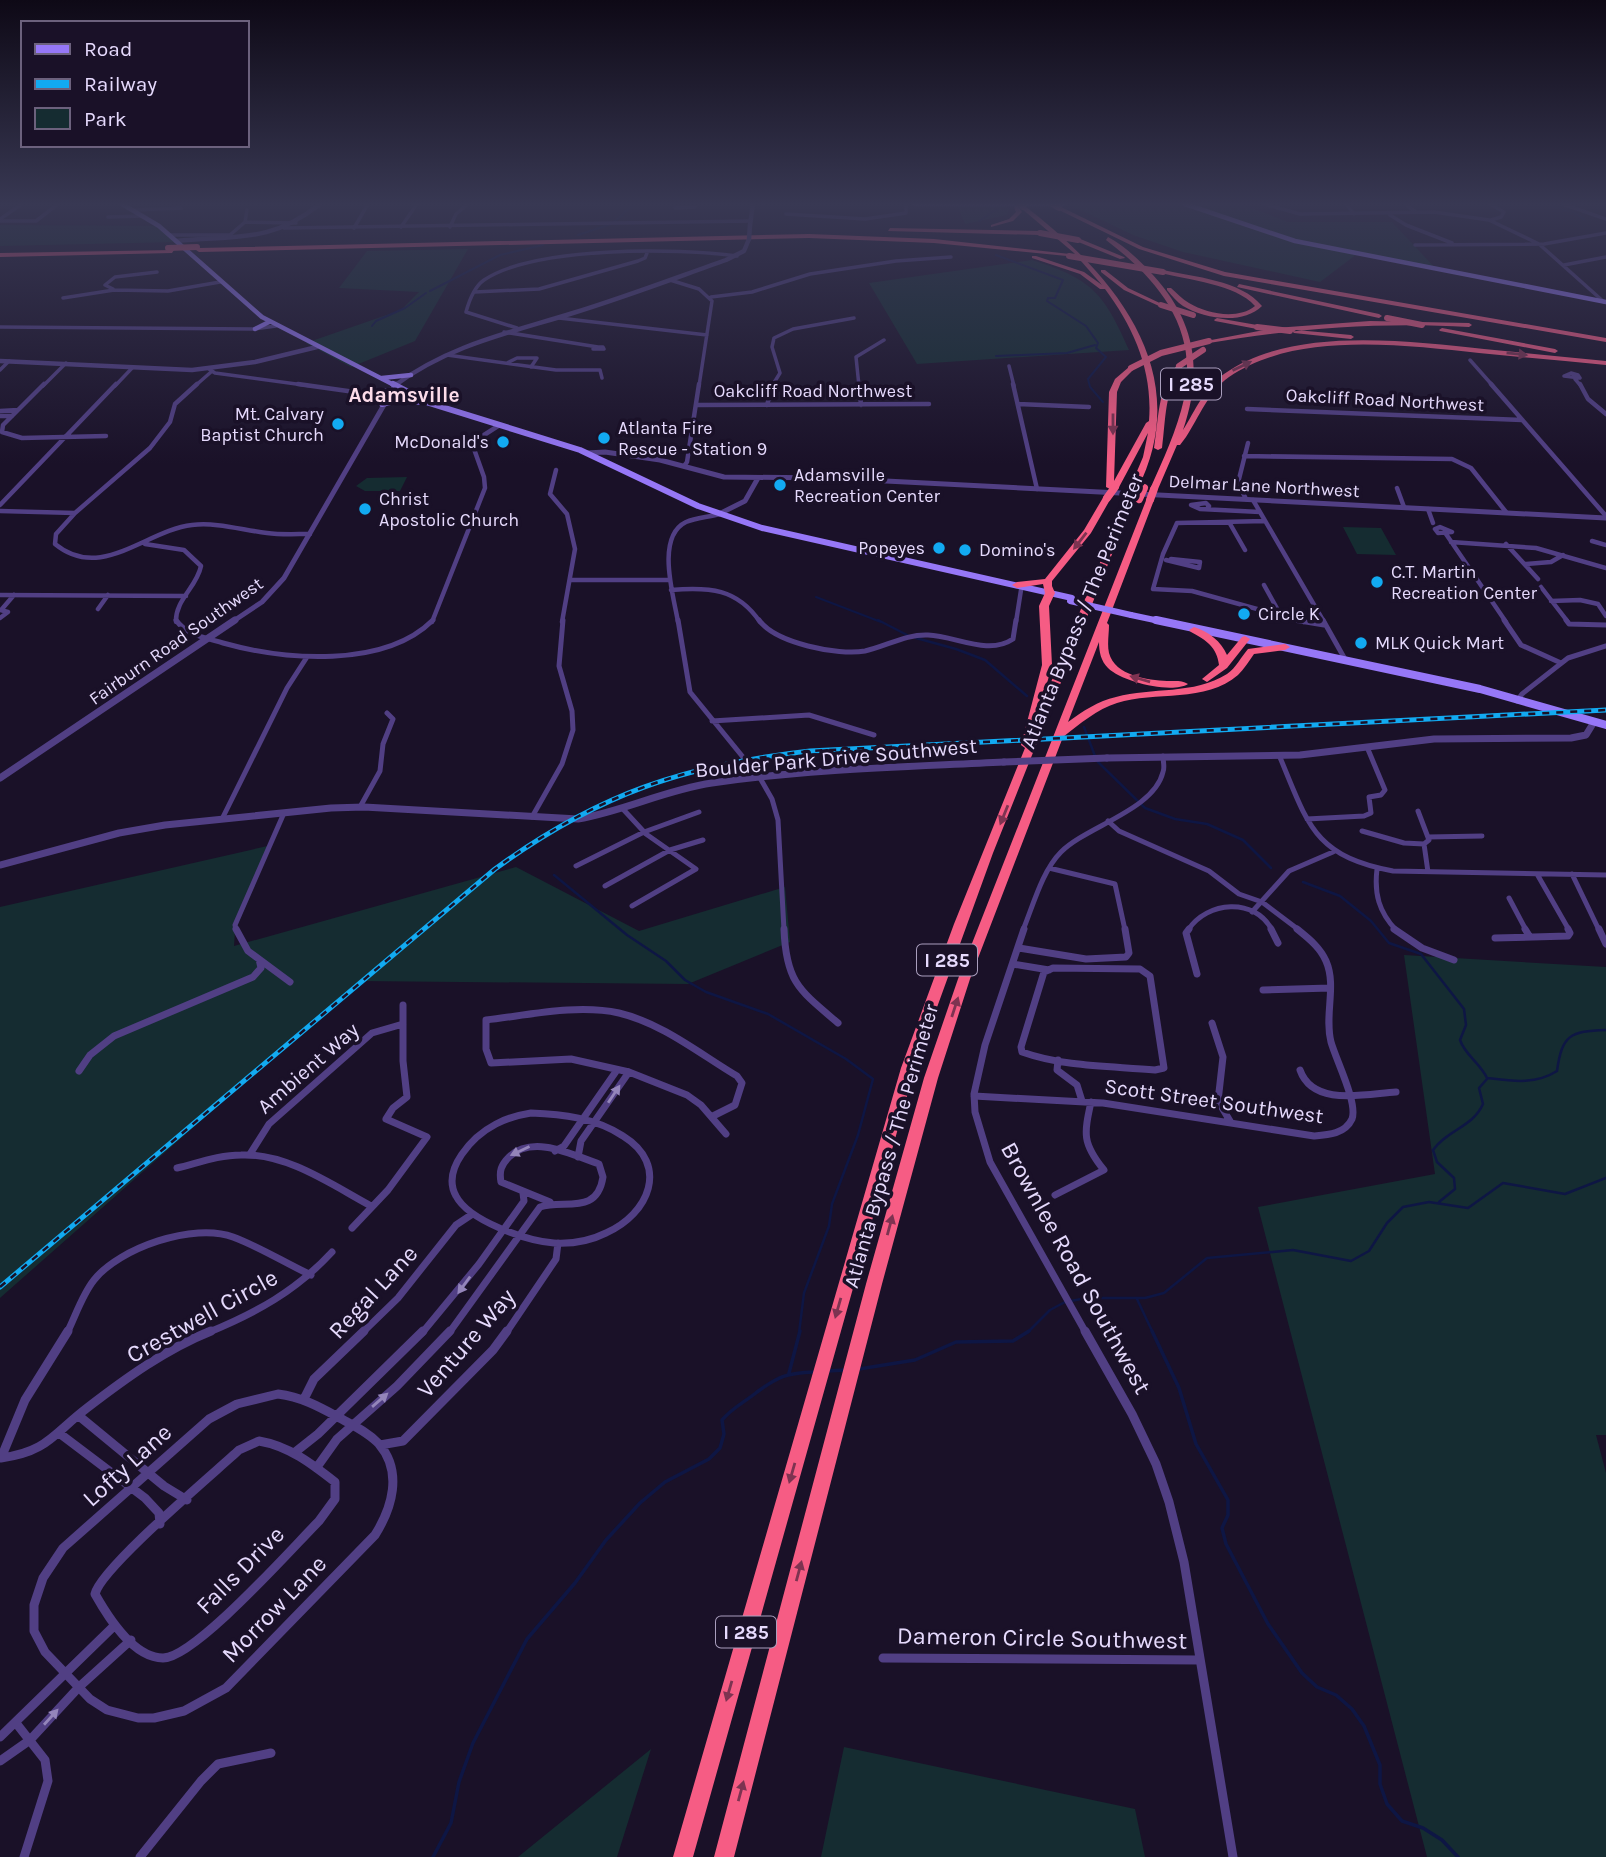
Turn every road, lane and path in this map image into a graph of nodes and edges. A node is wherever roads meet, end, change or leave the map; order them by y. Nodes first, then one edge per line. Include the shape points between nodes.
1 (110, 291) edge
2 (150, 291) edge
3 (170, 291) edge
4 (231, 291) edge
5 (504, 291) edge
6 (638, 291) edge
7 (702, 291) edge
8 (756, 291) edge
9 (1102, 291) edge
10 (1110, 291) edge
11 (1130, 291) edge
12 (1155, 291) edge
13 (1162, 291) edge
14 (1170, 291) edge
15 (1234, 291) edge
16 (1260, 291) edge
17 (1301, 291) edge
18 (1313, 291) edge
19 (1547, 291) edge
20 (475, 292) joint
21 (711, 297) junction
22 (63, 298) dead end
23 (1369, 301) junction
24 (1605, 302) edge
25 (1177, 312) junction
26 (559, 317) junction
27 (854, 318) dead end
28 (270, 322) junction
29 (276, 326) junction
30 (0, 327) edge
31 (517, 328) junction
32 (255, 329) junction
33 (1256, 330) junction
34 (504, 332) junction
35 (707, 335) junction
36 (884, 340) dead end
37 (553, 341) junction
38 (1139, 341) junction
39 (1606, 342) edge
40 (549, 346) dead end
41 (317, 347) junction
42 (598, 347) dead end
43 (1450, 348) junction
44 (447, 355) junction
45 (1470, 360) dead end
46 (0, 361) edge
47 (9, 361) junction
48 (1606, 361) edge
49 (66, 363) junction
50 (507, 363) junction
51 (1009, 366) dead end
52 (133, 367) junction
53 (531, 367) junction
54 (0, 370) edge
55 (209, 370) junction
56 (411, 374) junction
57 (380, 378) junction
58 (602, 378) dead end
59 (1575, 379) dead end
60 (393, 388) junction
61 (369, 394) junction
62 (383, 403) junction
63 (429, 403) junction
64 (929, 404) dead end
65 (1018, 404) junction
66 (1605, 404) edge
67 (696, 405) junction
68 (767, 405) junction
69 (861, 405) junction
70 (1598, 405) junction
71 (1089, 407) dead end
72 (1247, 409) dead end
73 (18, 410) junction
74 (0, 413) edge
75 (1154, 413) junction
76 (1606, 414) edge
77 (12, 416) junction
78 (1522, 420) junction
79 (498, 426) junction
80 (66, 436) junction
81 (106, 436) dead end
82 (1248, 443) dead end
83 (587, 453) junction
84 (1169, 455) junction
85 (1244, 456) junction
86 (684, 466) junction
87 (556, 470) dead end
88 (758, 478) junction
89 (1112, 487) junction
90 (1139, 488) junction
91 (1396, 488) dead end
92 (1037, 489) junction
93 (1135, 499) joint
94 (1249, 499) junction
95 (0, 505) edge
96 (1404, 507) junction
97 (1207, 509) dead end
98 (1428, 509) junction
99 (0, 511) edge
100 (1260, 512) junction
101 (1506, 512) junction
102 (75, 513) junction
103 (719, 514) junction
104 (1606, 517) edge
105 (1265, 521) junction
106 (1229, 522) junction
107 (1433, 523) dead end
108 (310, 534) junction
109 (1446, 534) dead end
110 (1592, 541) dead end
111 (1451, 542) junction
112 (145, 544) junction
113 (1506, 544) junction
114 (1606, 545) edge
115 (1245, 550) dead end
116 (1563, 555) junction
117 (1164, 559) junction
118 (1526, 564) junction
119 (1606, 568) edge
120 (1538, 579) dead end
121 (570, 580) junction
122 (669, 580) junction
123 (1048, 580) junction
124 (1264, 584) dead end
125 (1541, 587) dead end
126 (1019, 588) junction
127 (671, 590) junction
128 (1094, 593) joint
129 (0, 594) edge
130 (14, 595) junction
131 (108, 595) junction
132 (1049, 595) junction
133 (186, 596) junction
134 (1551, 601) junction
135 (98, 609) dead end
136 (1, 610) edge
137 (1132, 613) junction
138 (1278, 615) junction
139 (1606, 616) edge
140 (0, 618) edge
141 (1103, 620) junction
142 (1324, 625) junction
143 (1606, 625) edge
144 (1194, 630) junction
145 (209, 638) junction
146 (1248, 639) junction
147 (1606, 646) edge
148 (1285, 647) junction
149 (306, 657) junction
150 (1346, 661) junction
151 (1561, 663) junction
152 (1224, 666) junction
153 (1216, 681) junction
154 (1517, 701) junction
155 (387, 713) dead end
156 (712, 721) junction
157 (1594, 722) junction
158 (1606, 724) edge
159 (874, 735) dead end
160 (1057, 736) junction
161 (1367, 747) junction
162 (1279, 755) junction
163 (1163, 756) junction
164 (1020, 774) junction
165 (0, 778) edge
166 (760, 778) junction
167 (360, 807) junction
168 (622, 808) junction
169 (1418, 811) dead end
170 (699, 812) dead end
171 (284, 813) junction
172 (532, 817) junction
173 (222, 819) junction
174 (1307, 819) junction
175 (1108, 821) junction
176 (1363, 831) dead end
177 (644, 832) junction
178 (1482, 836) dead end
179 (1428, 837) junction
180 (704, 840) dead end
181 (1424, 844) junction
182 (670, 850) junction
183 (1333, 852) junction
184 (0, 865) edge
185 (576, 866) dead end
186 (1049, 868) junction
187 (1377, 869) junction
188 (1428, 872) junction
189 (1537, 874) junction
190 (1572, 874) junction
191 (1606, 875) edge
192 (605, 886) dead end
193 (1509, 898) dead end
194 (1262, 902) junction
195 (632, 906) dead end
196 (1252, 912) junction
197 (1530, 937) junction
198 (1495, 938) dead end
199 (1278, 943) dead end
200 (1606, 944) edge
201 (1019, 948) junction
202 (259, 959) junction
203 (1454, 960) dead end
204 (1013, 964) junction
205 (1050, 970) junction
206 (1197, 974) dead end
207 (290, 982) dead end
208 (1330, 988) junction
209 (1262, 990) dead end
210 (403, 1005) dead end
211 (838, 1023) dead end
212 (1212, 1023) dead end
213 (403, 1024) junction
214 (1059, 1059) junction
215 (617, 1070) junction
216 (1300, 1070) dead end
217 (79, 1072) dead end
218 (629, 1073) junction
219 (1396, 1092) dead end
220 (1348, 1095) junction
221 (974, 1096) junction
222 (1086, 1101) junction
223 (713, 1116) junction
224 (581, 1121) junction
225 (1230, 1121) junction
226 (596, 1124) junction
227 (726, 1134) dead end
228 (555, 1151) junction
229 (250, 1154) junction
230 (578, 1157) junction
231 (177, 1168) dead end
232 (523, 1193) junction
233 (1055, 1195) dead end
234 (550, 1202) junction
235 (371, 1206) junction
236 (471, 1215) junction
237 (352, 1228) dead end
238 (504, 1230) junction
239 (520, 1234) junction
240 (558, 1243) junction
241 (332, 1252) dead end
242 (311, 1275) junction
243 (305, 1397) junction
244 (79, 1416) junction
245 (336, 1416) junction
246 (353, 1424) junction
247 (60, 1433) junction
248 (380, 1445) junction
249 (294, 1453) junction
250 (317, 1467) junction
251 (148, 1472) junction
252 (131, 1486) junction
253 (187, 1500) junction
254 (160, 1524) junction
255 (115, 1625) junction
256 (131, 1640) junction
257 (883, 1657) dead end
258 (1199, 1661) junction
259 (66, 1675) junction
260 (79, 1687) junction
261 (16, 1723) junction
262 (0, 1737) edge
263 (30, 1740) junction
264 (271, 1753) dead end
265 (0, 1761) edge
266 (24, 1857) edge
267 (140, 1857) edge
268 (683, 1857) edge
269 (723, 1857) edge
270 (1233, 1857) edge

1 - 22 street
2 - 3 street
4 - 28 main road
5 - 20 street
6 - 26 street
7 - 21 street
8 - 21 street
9 - 38 highway
10 - 38 highway, Atlanta Bypass / The Perimeter / I 285
11 - 33 highway, bridge via 1161,305
12 - 25 highway, bridge
13 - 25 highway, Atlanta Bypass / The Perimeter / I 285
14 - 15 highway via 1197,309 1234,315 1259,307 1256,300
16 - 48 highway, bridge
17 - 23 highway
18 - 23 highway
19 - 24 main road
20 - 31 street via 467,313
21 - 35 street
23 - 39 highway
25 - 84 highway, Atlanta Bypass / The Perimeter / I 285 via 1188,339 1192,372
26 - 31 street
26 - 35 street
27 - 68 street via 793,329 774,338 780,373 769,390
28 - 29 main road
28 - 32 main road
29 - 32 street
29 - 41 main road
30 - 32 street
31 - 34 street
33 - 39 highway via 1402,321
33 - 43 highway, bridge
33 -> 89 highway, bridge via 1166,351 1131,368 1118,381
33 - 90 highway, bridge via 1203,351 1170,376 1164,390 1160,440
34 - 37 street
34 - 44 street
35 - 67 street
36 - 69 street via 856,357
37 - 40 street
37 - 42 street
38 - 75 highway, Atlanta Bypass / The Perimeter / I 285 via 1152,384
41 - 55 street
41 - 57 main road
43 -> 48 highway
84 -> 43 highway via 1219,382 1254,360 1332,345
44 - 50 street
44 - 56 street
45 - 78 street
46 - 47 street
47 - 49 street
47 - 54 street
49 - 52 street
49 - 73 street
50 - 53 street
50 - 53 street via 537,358
51 - 65 street
52 - 55 street
52 - 80 street
53 - 58 street via 600,370
55 - 61 street
55 - 102 street via 175,404 170,422 150,448
56 - 57 main road
56 - 60 street
57 - 60 main road
59 - 70 street via 1588,399
60 - 61 street
60 - 62 street, Fairburn Road Southwest
60 - 63 main road
61 - 62 street via 381,397
62 - 63 main road
62 - 108 street, Fairburn Road Southwest
63 - 79 main road
64 - 69 street, Oakcliff Road Northwest
65 - 71 street
65 - 92 street
66 - 70 street
67 - 68 street, Oakcliff Road Northwest
67 - 86 street
68 - 69 street, Oakcliff Road Northwest
70 - 76 street
72 - 78 street, Oakcliff Road Northwest
73 - 74 street
73 - 77 street
74 - 77 street
75 - 89 highway
75 - 90 highway, Atlanta Bypass / The Perimeter / I 285
77 - 80 street via 1,428 6,435
78 - 104 street
79 - 83 main road
79 - 149 street via 474,448 485,488 433,621 419,634 384,646
80 - 81 street
80 - 95 street
82 - 85 street
83 - 86 street, Delmar Lane Northwest via 634,455
83 - 103 main road
84 - 141 highway, Atlanta Bypass / The Perimeter / I 285, bridge
85 - 94 street via 1238,483
85 - 101 street via 1452,460 1471,468
86 - 88 street, Delmar Lane Northwest via 724,477
87 - 121 street via 550,494 572,527
88 - 92 street, Delmar Lane Northwest
88 - 103 street via 744,501
89 -> 123 highway, bridge via 1088,531
90 - 93 highway, bridge
91 - 96 street
92 - 94 street, Delmar Lane Northwest
93 - 128 highway
94 - 96 street, Delmar Lane Northwest
94 - 100 street
96 - 98 street, Delmar Lane Northwest
97 - 100 street
98 - 101 street, Delmar Lane Northwest
98 - 107 street
99 - 102 street
100 - 105 street
101 - 104 street, Delmar Lane Northwest
102 - 112 street via 55,537 55,544 64,551 102,555
103 - 122 street via 684,523 673,536 667,559
103 - 126 main road via 806,540
105 - 106 street
105 - 142 street
106 - 115 street
106 - 117 street via 1177,523
108 - 112 street via 205,523 172,530
108 - 145 street, Fairburn Road Southwest via 275,589
109 - 111 street
110 - 114 street
111 - 113 street
111 - 151 street via 1521,645
112 - 133 street via 177,548 198,559 201,573
113 - 116 street
113 - 118 street via 1520,563
116 - 118 street via 1551,562
116 - 119 street
117 - 117 street via 1200,562 1199,568
117 - 138 street via 1153,589 1192,591
118 - 120 street
121 - 122 street
121 - 172 street via 558,656 573,732
122 - 127 street
123 - 126 highway
123 - 132 highway
124 - 138 street
125 - 134 street
126 - 127 street via 1009,644 991,646 917,635 853,653 772,632 747,604 730,595
126 - 132 main road
127 - 156 street via 690,692
128 - 164 highway, Atlanta Bypass / The Perimeter / I 285
129 - 130 street
130 - 131 street
130 - 136 street
131 - 133 street
131 - 135 street
132 - 137 main road, bridge
132 - 164 highway via 1044,606 1047,665
133 - 145 street via 176,612 176,622 186,631
134 - 139 street via 1598,604
134 - 143 street via 1570,624
136 - 140 street via 8,613
137 - 144 main road
137 - 146 main road
138 - 142 street
152 -> 141 highway via 1208,679 1184,684 1135,678 1106,658
141 - 160 highway, Atlanta Bypass / The Perimeter / I 285
142 - 150 street
144 - 146 main road
144 - 152 highway via 1219,647
145 - 149 street
145 - 165 street, Fairburn Road Southwest
146 - 148 main road
146 - 152 highway
146 - 153 highway via 1233,668
147 - 151 street via 1574,654
148 - 150 main road
148 - 153 highway via 1251,651 1232,675
149 - 173 street
150 - 154 main road
151 - 154 street
153 - 160 highway via 1190,690 1109,702 1088,711
154 - 157 main road
155 - 167 street via 393,719 383,744 380,771
156 - 159 street via 809,715
156 - 166 street
157 - 158 main road
157 - 161 street, Boulder Park Drive Southwest via 1586,735 1571,738 1457,738
269 -> 160 highway, Atlanta Bypass / The Perimeter / I 285 via 939,1054
161 - 162 street, Boulder Park Drive Southwest
161 - 174 street via 1385,790 1369,797 1371,813
162 - 163 street, Boulder Park Drive Southwest
162 - 174 street
163 - 166 street, Boulder Park Drive Southwest, bridge via 860,769
163 - 175 street, Brownlee Road Southwest via 1164,766 1150,796
164 -> 268 highway, Atlanta Bypass / The Perimeter / I 285 via 927,1012 864,1214
166 - 168 street, Boulder Park Drive Southwest via 674,790
166 - 211 street via 778,820 790,974 800,991
167 - 171 street, Boulder Park Drive Southwest
167 - 172 street, Boulder Park Drive Southwest
168 - 172 street, Boulder Park Drive Southwest via 578,819
168 - 177 street
169 - 179 street
170 - 177 street
171 - 173 street, Boulder Park Drive Southwest
171 - 202 street via 235,925 238,939
173 - 184 street, Boulder Park Drive Southwest via 119,832
174 - 183 street
175 - 186 street, Brownlee Road Southwest via 1076,839
175 - 194 street, Scott Street Southwest via 1119,831 1209,871 1239,894
176 - 181 street
177 - 182 street
177 - 185 street
178 - 179 street
179 - 181 street
180 - 182 street
181 - 188 street
182 - 192 street
182 - 195 street via 696,869
183 - 187 street
183 - 194 street via 1289,871
186 - 201 street, Brownlee Road Southwest
186 - 201 street via 1115,884 1129,953 1116,959 1082,959
187 - 188 street
187 - 203 street via 1373,886 1389,924 1426,952
188 - 189 street
189 - 190 street
189 - 197 street via 1570,933
190 - 191 street
190 - 200 street
193 - 197 street
194 - 196 street
194 - 208 street, Scott Street Southwest via 1317,946 1326,961
196 - 199 street via 1266,918
196 - 206 street via 1220,908 1195,918 1186,933
197 - 198 street
201 - 204 street, Brownlee Road Southwest
202 - 207 street
202 - 217 street via 261,968 253,977 114,1035 90,1055
204 - 205 street
204 - 221 street, Brownlee Road Southwest via 980,1057
205 - 214 street via 1044,972 1021,1047 1028,1055
205 - 214 street via 1140,969 1150,976 1165,1063 1164,1068 1155,1070
208 - 209 street
208 - 220 street, Scott Street Southwest via 1330,1040
210 - 213 street
212 - 225 street via 1223,1057 1219,1101
213 - 229 street, Ambient Way via 372,1033 269,1124
213 - 235 street via 407,1097 386,1119 427,1137
214 - 222 street via 1057,1070 1076,1082
215 - 218 street
215 - 223 street via 571,1059 491,1063 486,1020 558,1013 627,1016 737,1076 742,1083 735,1105
215 - 224 street
216 - 220 street via 1313,1090
218 - 223 street via 687,1095
226 -> 218 street
219 - 220 street
220 - 225 street, Scott Street Southwest via 1353,1119 1333,1135 1314,1136
221 - 222 street, Scott Street Southwest
221 - 258 street, Brownlee Road Southwest via 978,1128 990,1162 1156,1464 1184,1562
222 - 225 street, Scott Street Southwest
222 - 233 street via 1083,1140 1104,1170
223 - 227 street
224 - 226 street
224 - 228 street via 564,1146
224 - 236 street via 531,1113 501,1121 480,1133 460,1157 453,1175 457,1199
226 - 230 street via 581,1141
226 - 240 street via 624,1135 642,1149 651,1169 650,1188 641,1208 621,1227 580,1242
228 - 230 street
228 -> 232 street via 529,1146 513,1151 506,1159 501,1182
229 - 231 street
229 - 235 street via 291,1166
230 - 234 street via 598,1164 603,1184 579,1205
232 - 234 street
232 - 238 street via 524,1201
234 - 239 street via 540,1207
235 - 237 street
236 - 238 street
236 - 243 street, Regal Lane via 456,1225 406,1289 314,1379
238 - 239 street
238 -> 245 street via 432,1324
239 - 240 street
246 -> 239 street via 456,1325
240 - 248 street, Venture Way via 556,1259 493,1350 402,1441
241 - 242 street, Crestwell Circle
242 - 244 street, Crestwell Circle via 244,1318 160,1356
242 - 247 street, Crestwell Circle via 217,1233 169,1237 112,1265 87,1291 63,1341 22,1407 1,1458 24,1455
243 - 245 street, Lofty Lane
243 - 251 street, Lofty Lane via 252,1398 230,1406
244 - 247 street, Crestwell Circle
244 - 251 street
245 - 246 street, Lofty Lane
245 - 249 street
246 - 248 street
246 - 250 street
247 - 252 street
248 - 260 street, Morrow Lane via 389,1462 392,1484 390,1511 375,1535 226,1688 181,1714 148,1717 105,1710
249 - 250 street, Falls Drive
249 - 253 street, Falls Drive via 276,1443 259,1441 239,1450
250 - 256 street, Falls Drive via 335,1482 335,1499 319,1521 202,1638 186,1651 164,1658 150,1656
251 - 252 street, Lofty Lane
251 - 253 street
252 - 254 street via 159,1513
252 - 259 street, Lofty Lane via 58,1555 37,1594 36,1634 55,1666
253 - 254 street, Falls Drive
254 - 255 street, Falls Drive via 97,1586 94,1594
255 - 256 street, Falls Drive
255 - 259 street
256 - 260 street
257 - 258 street, Dameron Circle Southwest
258 - 270 street, Brownlee Road Southwest
259 - 260 street, Morrow Lane
259 - 261 street
263 -> 260 street
261 - 262 street
261 - 263 street
263 - 265 street
263 - 266 street via 45,1760 48,1781
264 - 267 street via 218,1764

